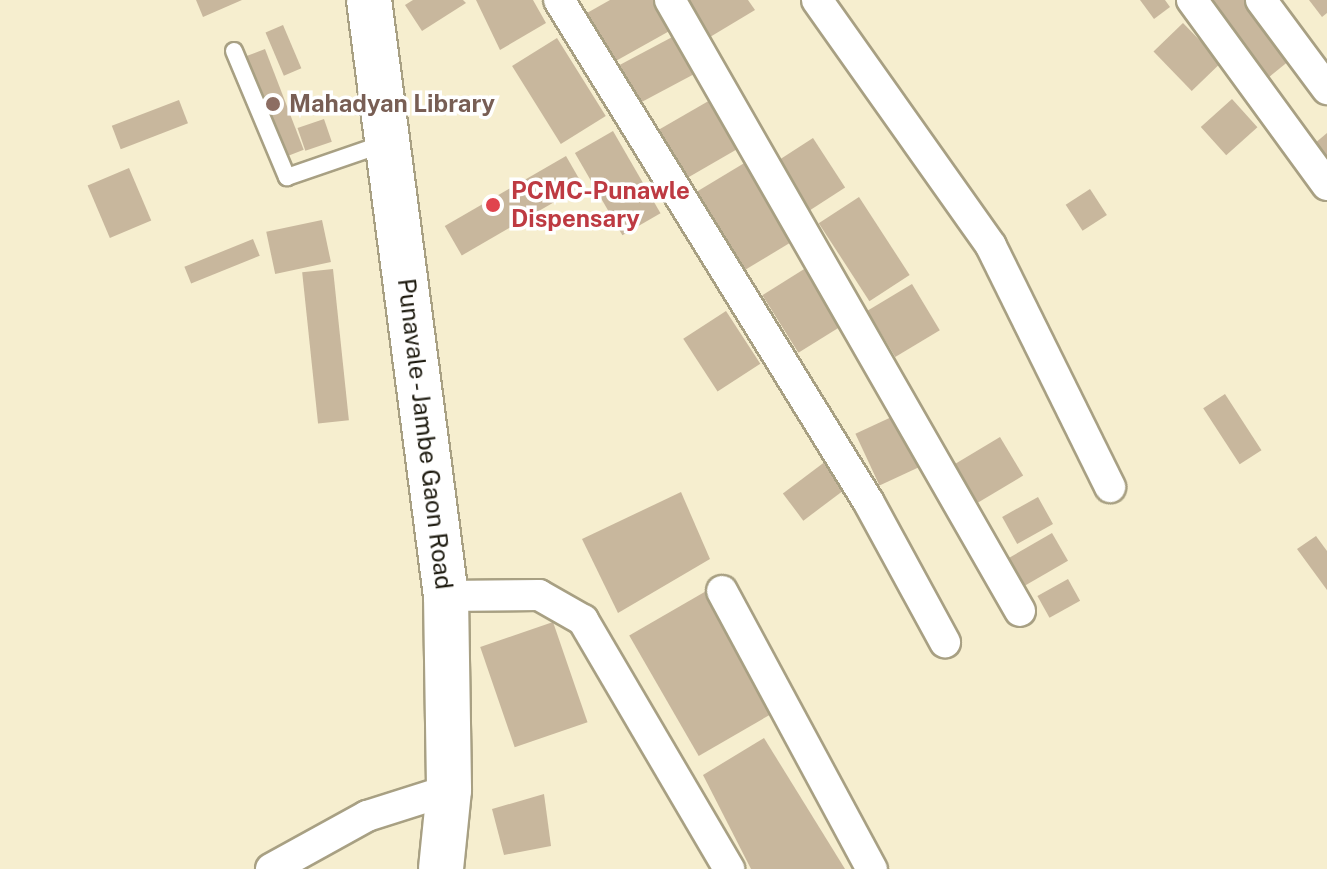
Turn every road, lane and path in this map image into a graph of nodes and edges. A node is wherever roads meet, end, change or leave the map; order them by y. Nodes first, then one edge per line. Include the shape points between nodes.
1 (369, 0) edge
2 (559, 0) edge
3 (670, 0) edge
4 (817, 0) edge
5 (1192, 0) edge
6 (1261, 0) edge
7 (234, 51) dead end
8 (1327, 89) edge
9 (388, 142) junction
10 (1327, 185) edge
11 (1110, 487) dead end
12 (722, 591) dead end
13 (446, 596) junction
14 (1020, 611) dead end
15 (945, 642) dead end
16 (449, 790) junction
17 (271, 869) edge
18 (441, 869) edge
19 (729, 869) edge
20 (872, 869) edge

1 - 9 street, Punavale - Jambe Gaon Road
2 - 15 street via 868,501
3 - 14 street
4 - 11 street via 991,246
5 - 10 street
6 - 8 street
7 - 9 lane via 287,177
9 - 13 street, Punavale - Jambe Gaon Road
12 - 20 street
13 - 16 street, Punavale - Jambe Gaon Road
13 - 19 street via 539,595 583,620
16 - 17 street via 367,816
16 - 18 street, Punavale - Jambe Gaon Road

